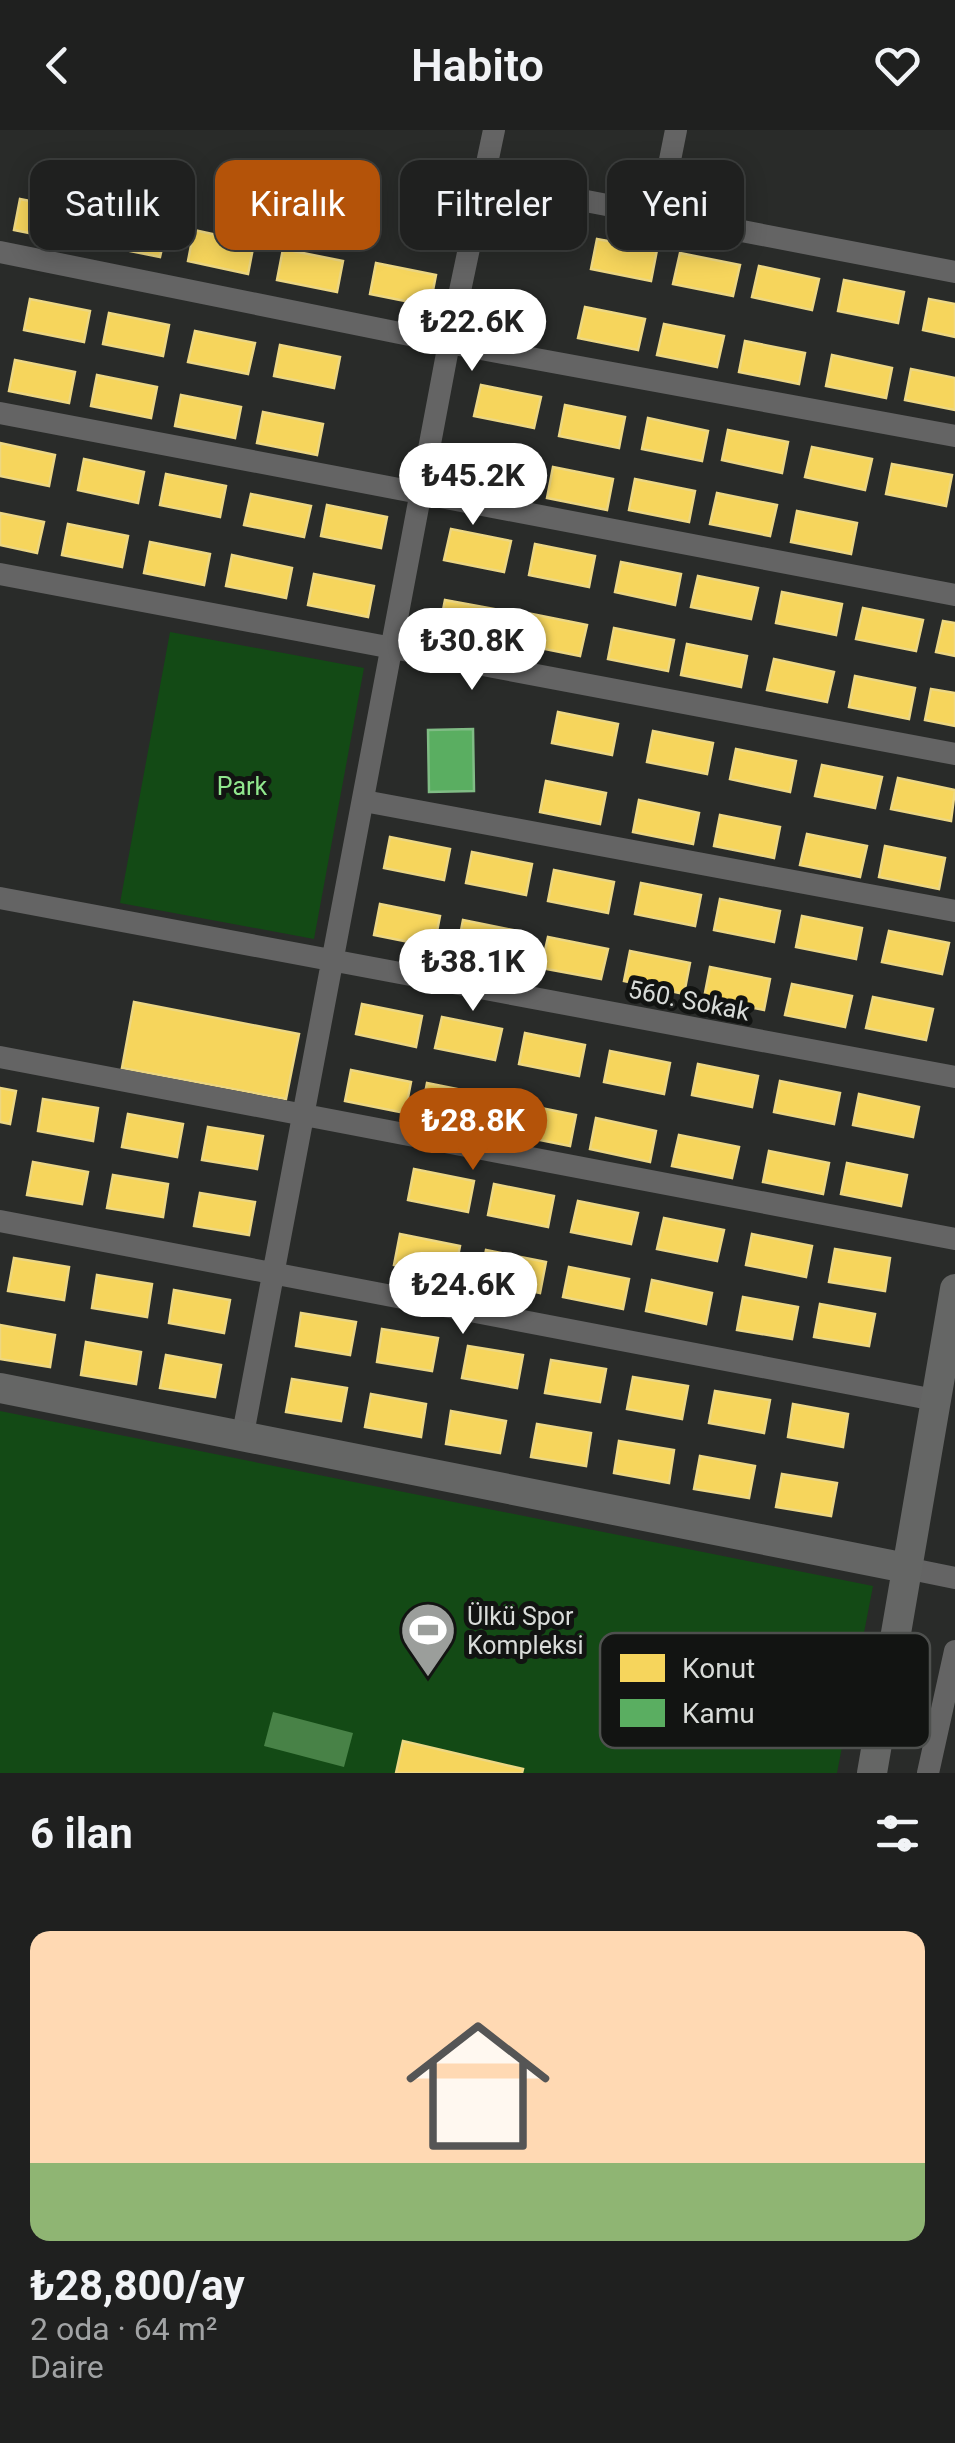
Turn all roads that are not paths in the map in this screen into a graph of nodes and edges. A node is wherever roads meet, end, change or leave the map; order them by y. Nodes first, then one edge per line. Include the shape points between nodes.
1 (494, 130) edge
2 (676, 130) edge
3 (487, 160) edge
4 (670, 160) edge
5 (744, 231) edge
6 (468, 250) edge
7 (0, 252) edge
8 (955, 272) edge
9 (449, 343) junction
10 (0, 413) edge
11 (955, 436) edge
12 (422, 492) junction
13 (0, 574) edge
14 (955, 596) edge
15 (392, 651) junction
16 (955, 754) edge
17 (364, 801) junction
18 (0, 898) edge
19 (955, 912) edge
20 (333, 961) junction
21 (0, 1057) edge
22 (955, 1078) edge
23 (304, 1114) junction
24 (0, 1221) edge
25 (955, 1239) edge
26 (274, 1274) junction
27 (955, 1288) edge
28 (950, 1344) edge
29 (0, 1388) edge
30 (935, 1400) junction
31 (242, 1439) junction
32 (906, 1568) junction
33 (955, 1578) edge
34 (895, 1633) edge
35 (955, 1651) edge
36 (876, 1748) edge
37 (872, 1773) edge
38 (928, 1773) edge

1 - 3 street
2 - 4 street
5 - 8 street
6 - 9 street
7 - 9 street
9 - 11 street
9 - 12 street
10 - 12 street
12 - 14 street
12 - 15 street
13 - 15 street
15 - 16 street
15 - 17 street
17 - 19 street
17 - 20 street
18 - 20 street, 560. Sokak
20 - 22 street, 560. Sokak
20 - 23 street
21 - 23 street
23 - 25 street
23 - 26 street
24 - 26 street
26 - 30 street
26 - 31 street
27 - 28 street
28 - 30 street
29 - 31 street
30 - 32 street
31 - 32 street
32 - 33 street
32 - 34 street
35 - 38 street
36 - 37 street

